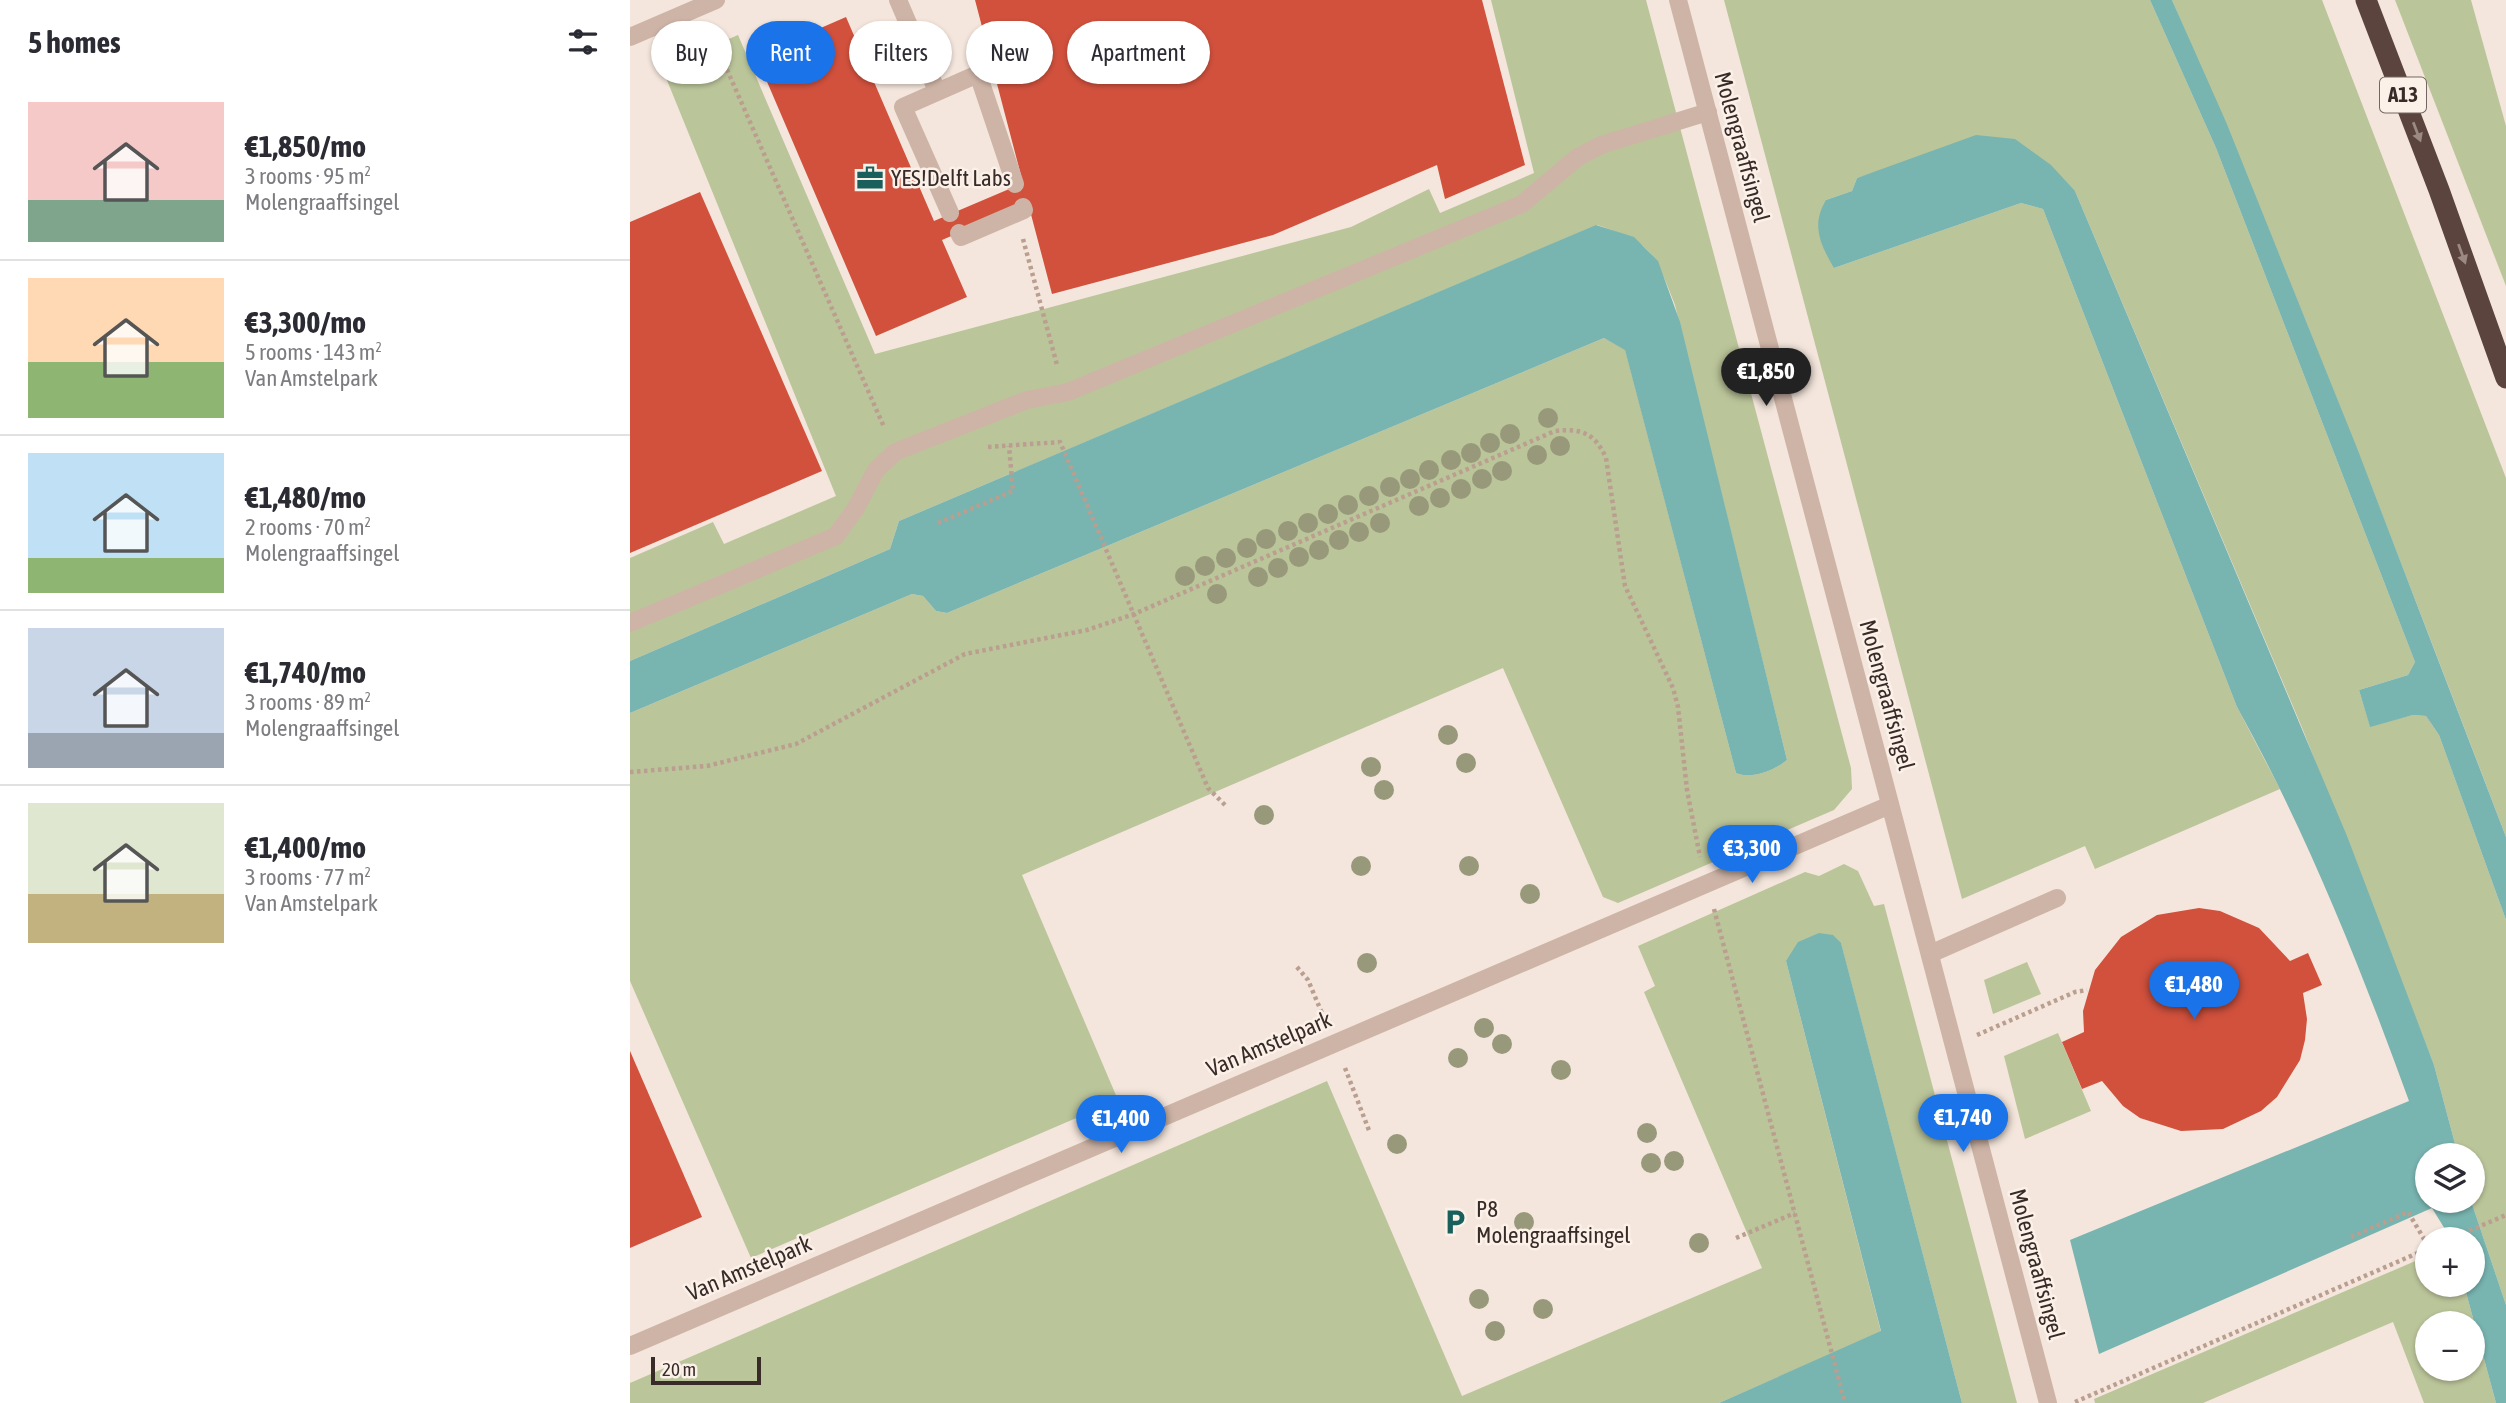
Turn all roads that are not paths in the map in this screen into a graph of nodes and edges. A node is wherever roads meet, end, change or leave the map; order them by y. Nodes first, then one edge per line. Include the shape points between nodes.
1 (898, 0) edge
2 (1678, 0) edge
3 (2366, 0) edge
4 (708, 4) edge
5 (630, 37) edge
6 (937, 91) junction
7 (1707, 112) junction
8 (1015, 184) dead end
9 (1019, 210) road end
10 (950, 213) dead end
11 (959, 233) dead end
12 (2506, 378) edge
13 (630, 623) edge
14 (1891, 805) junction
15 (2057, 898) dead end
16 (1930, 954) junction
17 (630, 1346) edge
18 (2048, 1403) edge

1 - 6 street
2 - 7 street, Molengraaffsingel
3 -> 12 highway, A13
4 - 5 street
6 - 8 street via 978,74
6 - 10 street via 903,107
7 - 13 street via 1601,145 1578,157 1522,204 1068,392 1027,400 895,452 876,470 836,536
7 - 14 street, Molengraaffsingel
9 - 11 street via 961,237
14 - 16 street, Molengraaffsingel
14 - 17 street, Van Amstelpark
15 - 16 street
16 - 18 street, Molengraaffsingel

